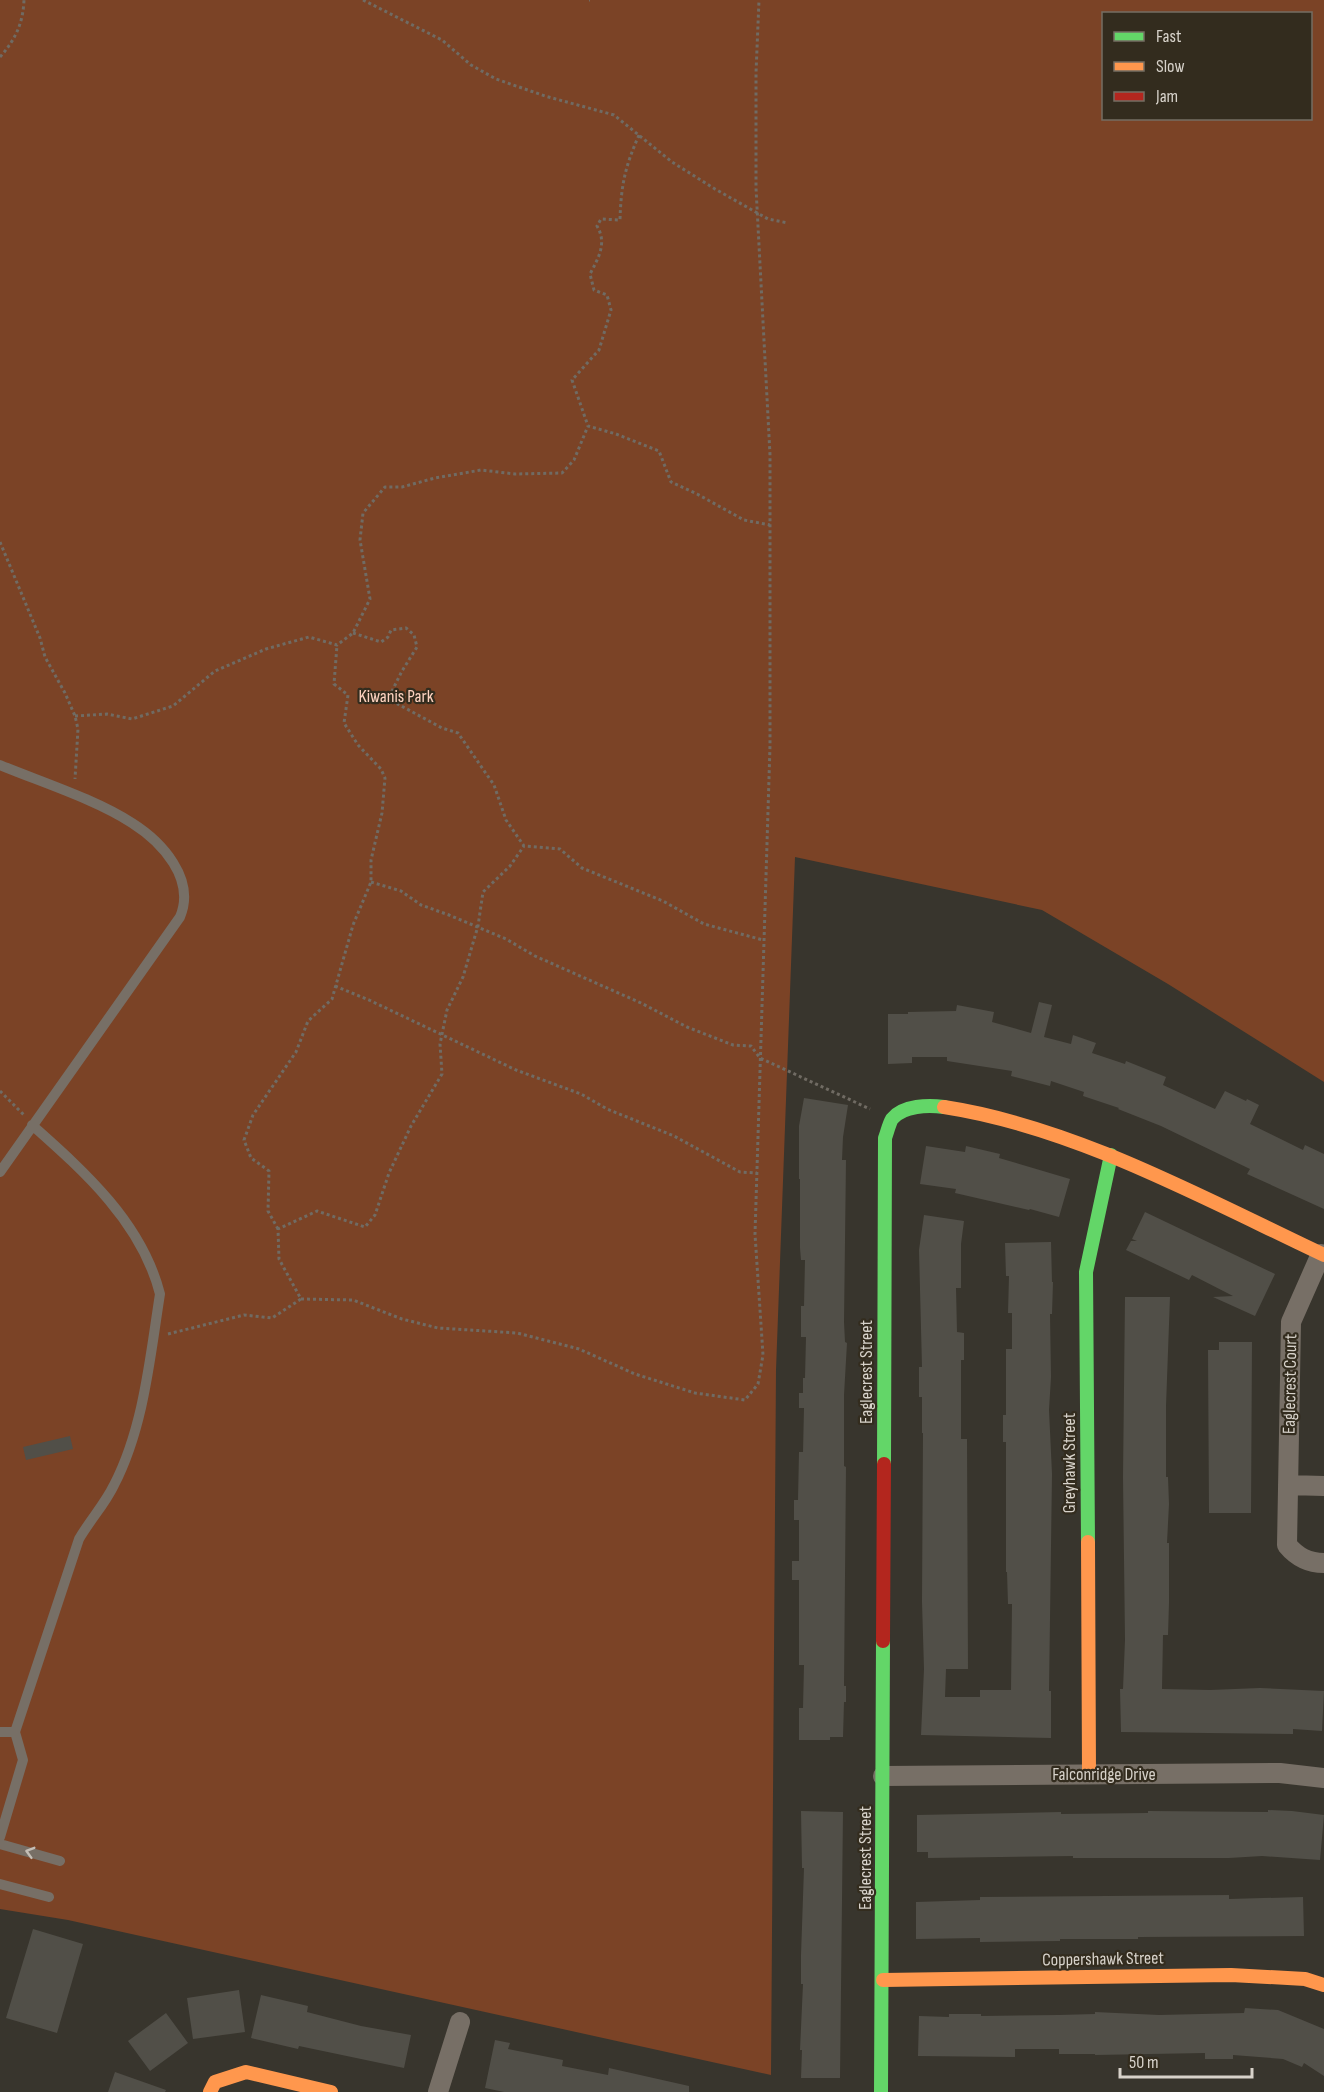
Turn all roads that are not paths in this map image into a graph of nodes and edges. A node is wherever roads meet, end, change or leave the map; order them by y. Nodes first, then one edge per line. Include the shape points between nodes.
1 (0, 765) edge
2 (32, 1125) junction
3 (1111, 1155) junction
4 (0, 1172) edge
5 (1323, 1255) edge
6 (1288, 1485) junction
7 (1324, 1486) edge
8 (1324, 1563) edge
9 (0, 1732) edge
10 (15, 1732) junction
11 (1089, 1774) junction
12 (883, 1776) junction
13 (1324, 1778) edge
14 (2, 1821) edge
15 (0, 1837) edge
16 (0, 1844) edge
17 (60, 1861) dead end
18 (0, 1884) edge
19 (49, 1897) dead end
20 (883, 1980) junction
21 (1324, 1984) edge
22 (460, 2022) dead end
23 (210, 2092) edge
24 (331, 2092) edge
25 (438, 2092) edge
26 (881, 2092) edge

1 - 2 lane via 133,824 173,862 183,884 184,908 180,917
2 - 4 lane
2 - 10 lane via 109,1200 152,1267 160,1294 139,1414 127,1454 115,1484 79,1539
3 - 5 street, Eaglecrest Street
3 - 11 street, Greyhawk Street via 1086,1272
3 - 12 street, Eaglecrest Street via 1022,1125 928,1105 903,1110 892,1119 885,1138
5 - 6 street, Eaglecrest Court via 1291,1322
6 - 7 street
6 - 8 street, Eaglecrest Court via 1287,1545 1304,1560
9 - 10 lane
10 - 14 lane via 23,1760
11 - 12 street, Falconridge Drive
11 - 13 street, Falconridge Drive via 1280,1773
12 - 20 street, Eaglecrest Street
14 - 15 lane
17 -> 16 lane
18 - 19 lane
20 - 21 street, Coppershawk Street via 1231,1975 1305,1979
20 - 26 street, Eaglecrest Street
22 - 25 street
23 - 24 street via 215,2082 246,2072

